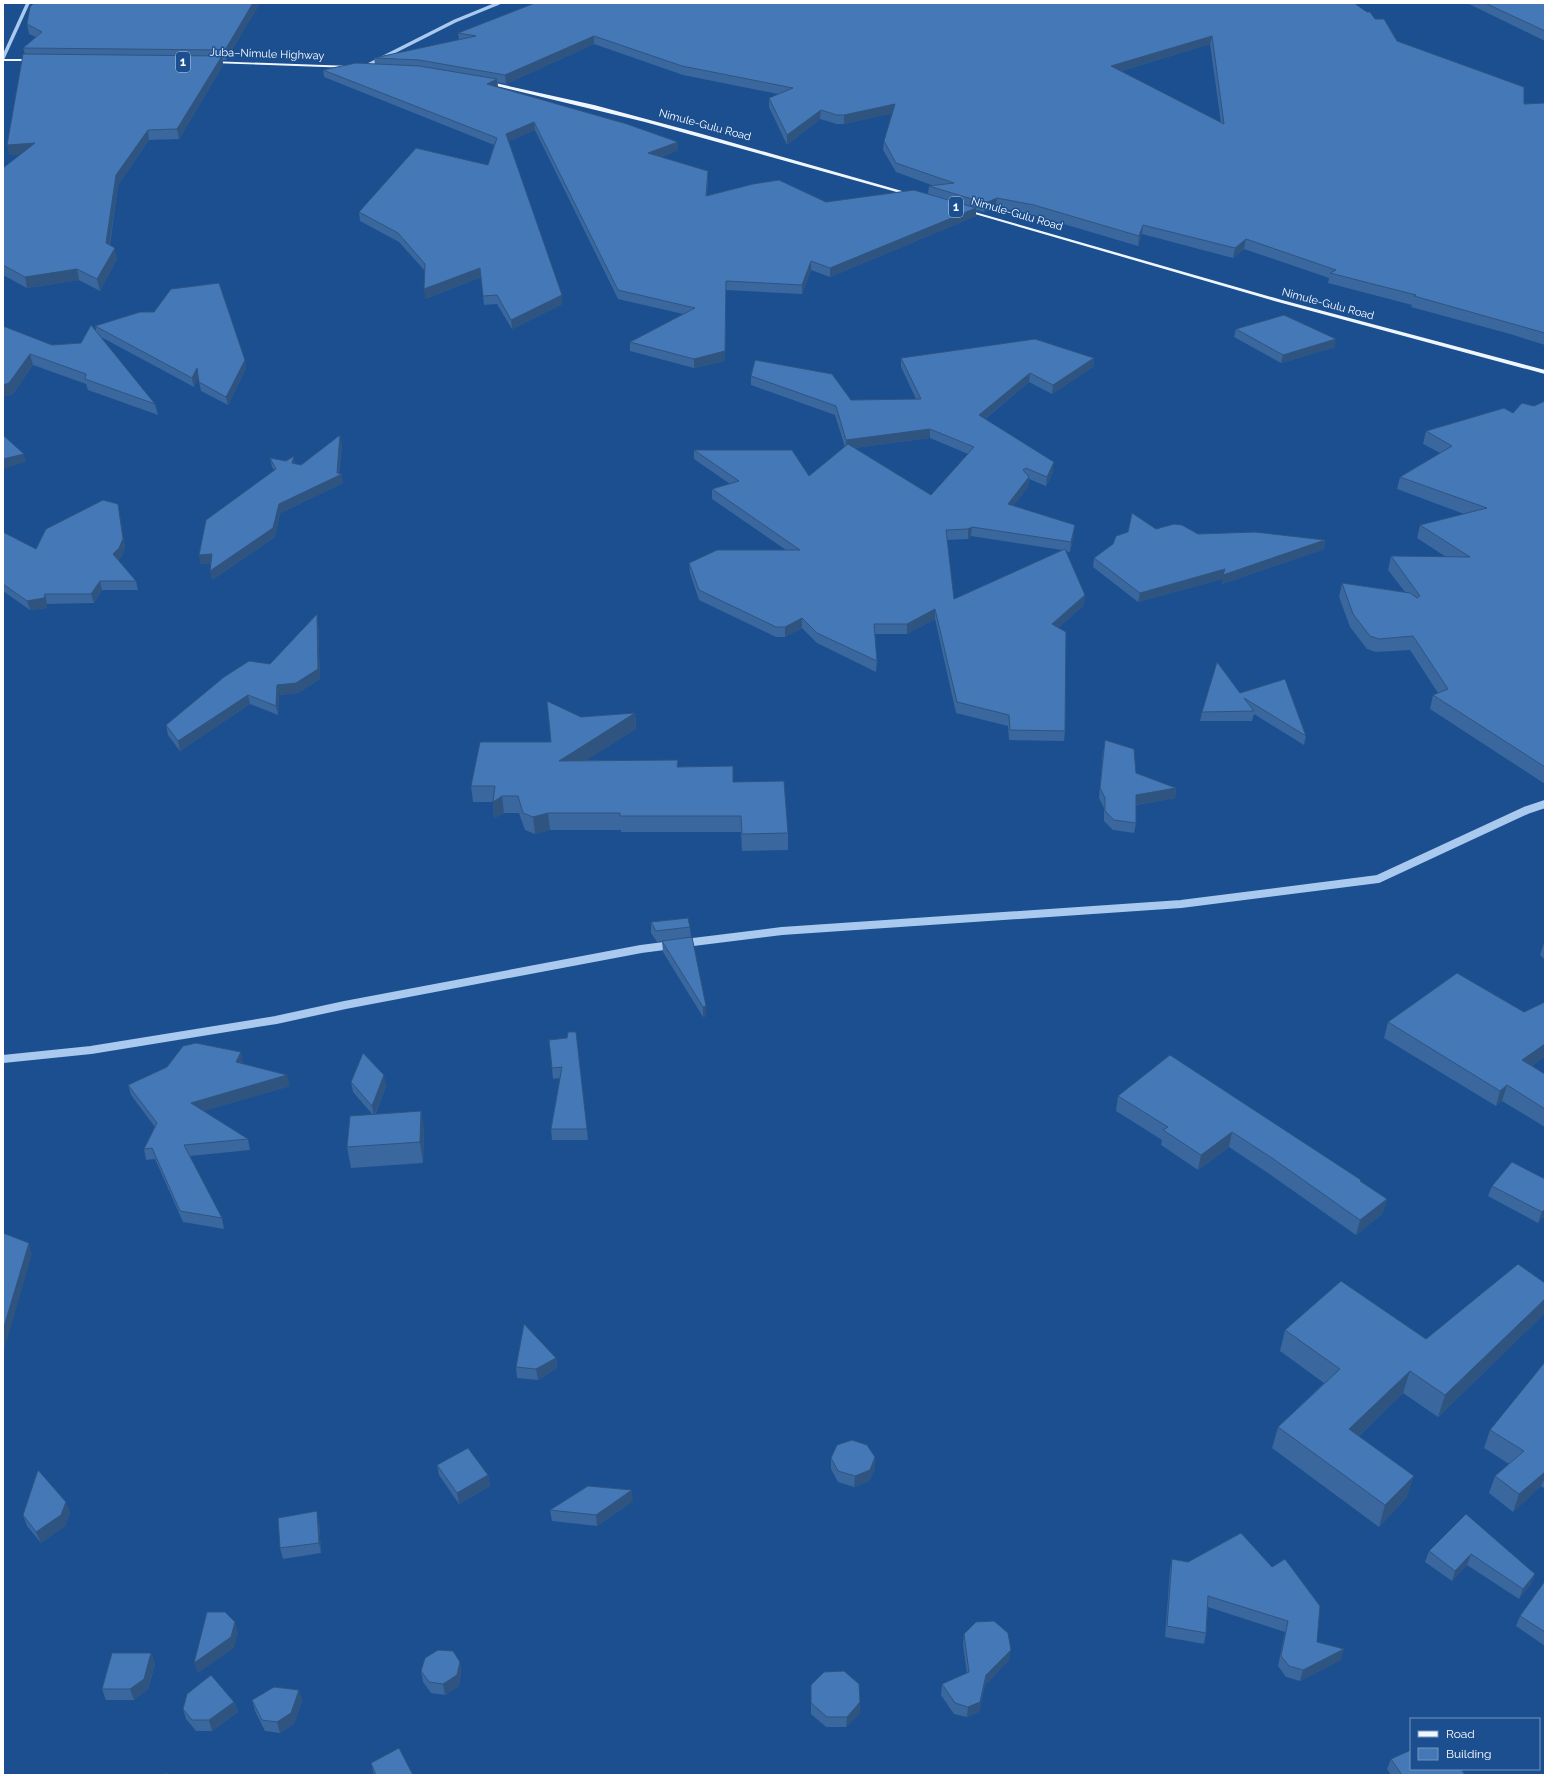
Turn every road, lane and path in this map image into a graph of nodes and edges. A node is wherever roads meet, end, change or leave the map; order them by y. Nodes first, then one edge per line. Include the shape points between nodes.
1 (28, 3) edge
2 (499, 3) edge
3 (3, 45) edge
4 (9, 46) junction
5 (3, 59) edge
6 (39, 60) edge
7 (207, 62) edge
8 (362, 68) junction
9 (377, 69) edge
10 (482, 81) edge
11 (918, 197) edge
12 (956, 208) edge
13 (1545, 372) edge
14 (1545, 804) edge
15 (3, 1059) edge

1 - 4 street
2 - 8 street via 455,21
3 - 4 street
4 - 5 street
5 - 6 main road
7 - 8 main road, Juba–Nimule Highway / 1
8 - 9 main road, 1
10 - 11 main road, Nimule-Gulu Road via 566,99 716,138
12 - 13 main road, Nimule-Gulu Road / 1 via 1288,303
14 - 15 street via 1526,810 1378,878 1181,904 782,931 641,949 276,1020 91,1050

